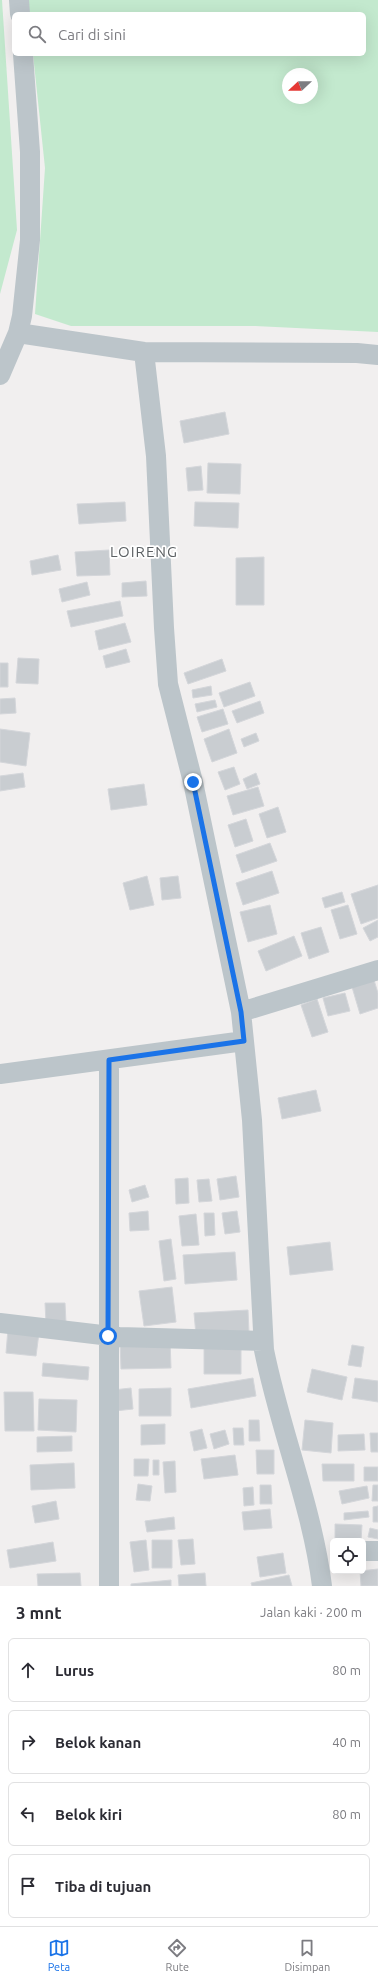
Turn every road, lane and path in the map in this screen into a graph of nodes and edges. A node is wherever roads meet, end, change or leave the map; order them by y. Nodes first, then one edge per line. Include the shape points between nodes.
1 (19, 0) edge
2 (20, 12) edge
3 (23, 56) edge
4 (18, 333) junction
5 (144, 352) junction
6 (378, 355) edge
7 (0, 375) edge
8 (378, 970) edge
9 (241, 1012) junction
10 (244, 1041) junction
11 (109, 1060) junction
12 (0, 1074) edge
13 (0, 1323) edge
14 (108, 1336) junction
15 (263, 1341) junction
16 (366, 1551) edge
17 (378, 1551) edge
18 (325, 1552) edge
19 (109, 1586) edge
20 (322, 1586) edge

1 - 2 street
3 - 4 street via 30,152 30,240
4 - 5 street
4 - 7 street
5 - 6 street
5 - 9 street via 156,456 168,684 193,782
8 - 9 street
9 - 10 street
10 - 11 street
10 - 15 street via 252,1120
11 - 12 street
11 - 14 street
13 - 14 street
14 - 15 street
14 - 19 street
15 - 18 street via 270,1383
16 - 17 street
18 - 20 street

